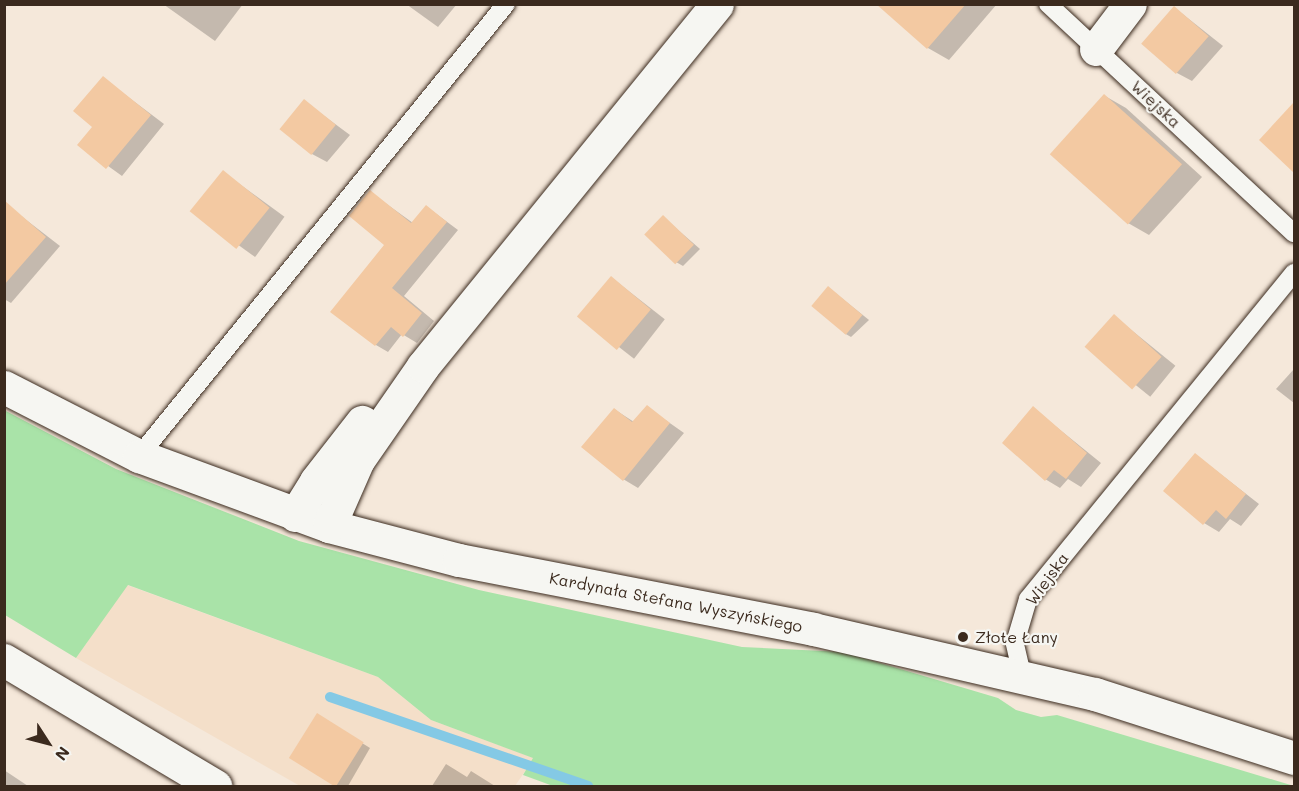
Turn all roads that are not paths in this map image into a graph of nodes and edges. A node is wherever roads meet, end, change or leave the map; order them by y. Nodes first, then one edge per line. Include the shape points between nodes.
1 (506, 4) edge
2 (717, 4) edge
3 (1048, 4) edge
4 (1130, 4) edge
5 (1096, 49) junction
6 (1294, 233) edge
7 (1294, 273) edge
8 (472, 305) junction
9 (4, 387) edge
10 (138, 456) junction
11 (295, 516) junction
12 (329, 526) junction
13 (4, 660) edge
14 (1023, 679) junction
15 (1294, 758) edge
16 (215, 786) edge

1 - 10 lane
2 - 8 street
3 - 5 lane, Wiejska
4 - 5 street
5 - 6 lane, Wiejska
7 - 14 lane, Wiejska via 1028,599 1015,643
8 - 11 street via 416,358 372,408 316,481
8 - 12 street via 423,366 358,460
9 - 10 street, Kardynała Stefana Wyszyńskiego
10 - 11 street, Kardynała Stefana Wyszyńskiego
11 - 12 street, Kardynała Stefana Wyszyńskiego
12 - 14 street, Kardynała Stefana Wyszyńskiego via 459,560 813,628
13 - 16 street
14 - 15 street via 1095,694

